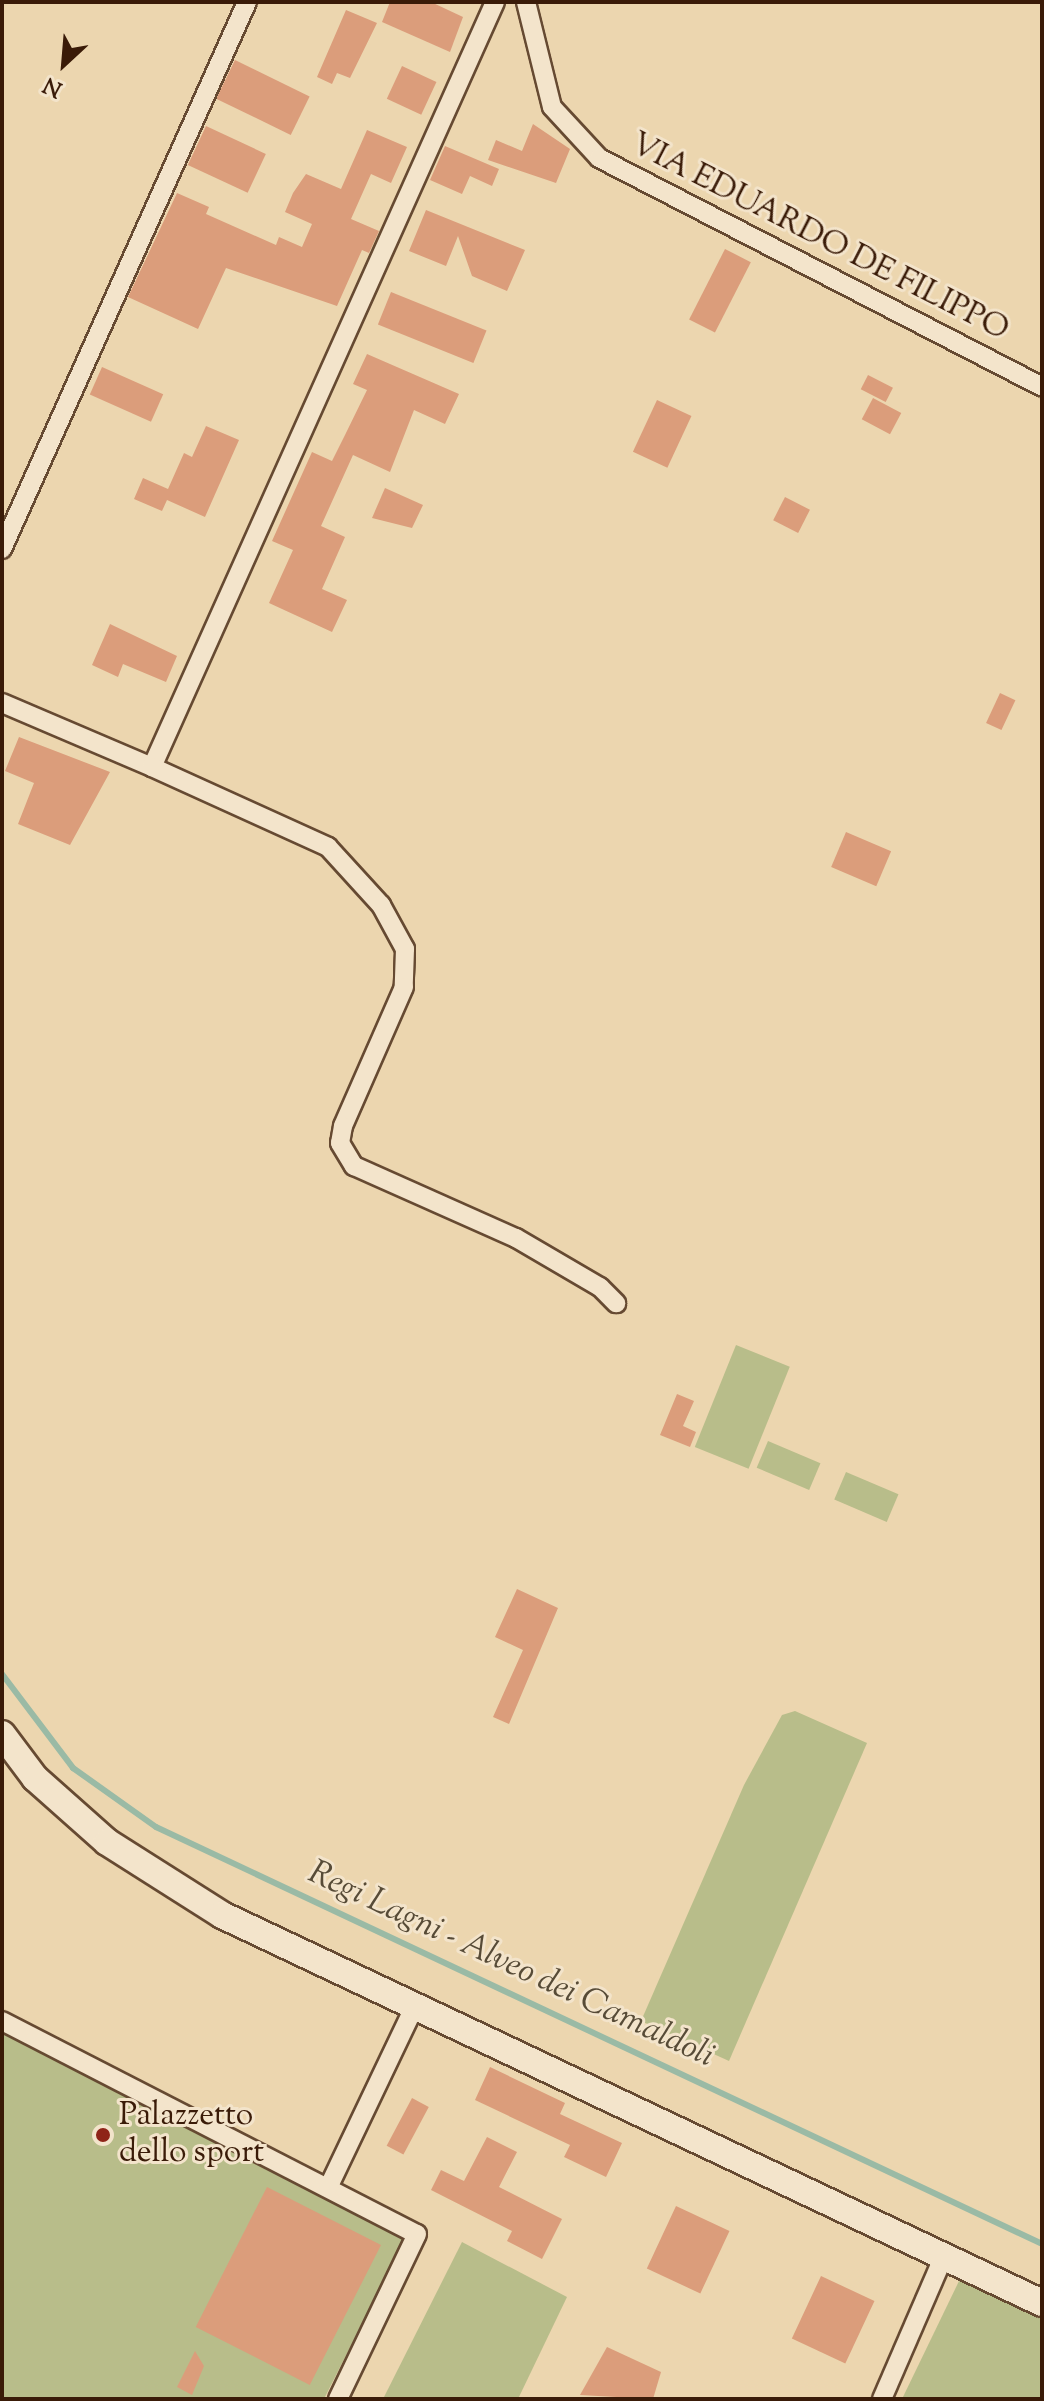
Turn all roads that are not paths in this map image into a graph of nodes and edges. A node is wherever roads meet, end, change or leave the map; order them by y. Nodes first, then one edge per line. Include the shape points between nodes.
1 (247, 2) edge
2 (495, 2) edge
3 (526, 2) edge
4 (1042, 387) edge
5 (2, 549) edge
6 (2, 703) edge
7 (152, 767) junction
8 (616, 1303) dead end
9 (2, 1734) edge
10 (415, 2006) junction
11 (2, 2021) edge
12 (328, 2188) junction
13 (944, 2256) junction
14 (1042, 2303) edge
15 (338, 2399) edge
16 (882, 2399) edge

1 - 5 street
2 - 7 street
3 - 4 street, VIA EDUARDO DE FILIPPO via 552,107 599,158
6 - 7 street
7 - 8 street via 328,847 381,905 405,949 404,987 343,1126 340,1143 354,1166 516,1238 600,1287
9 - 10 street via 35,1778 107,1842 222,1915
10 - 12 street
10 - 13 street
11 - 12 street
12 - 15 street via 417,2234
13 - 14 street
13 - 16 street

